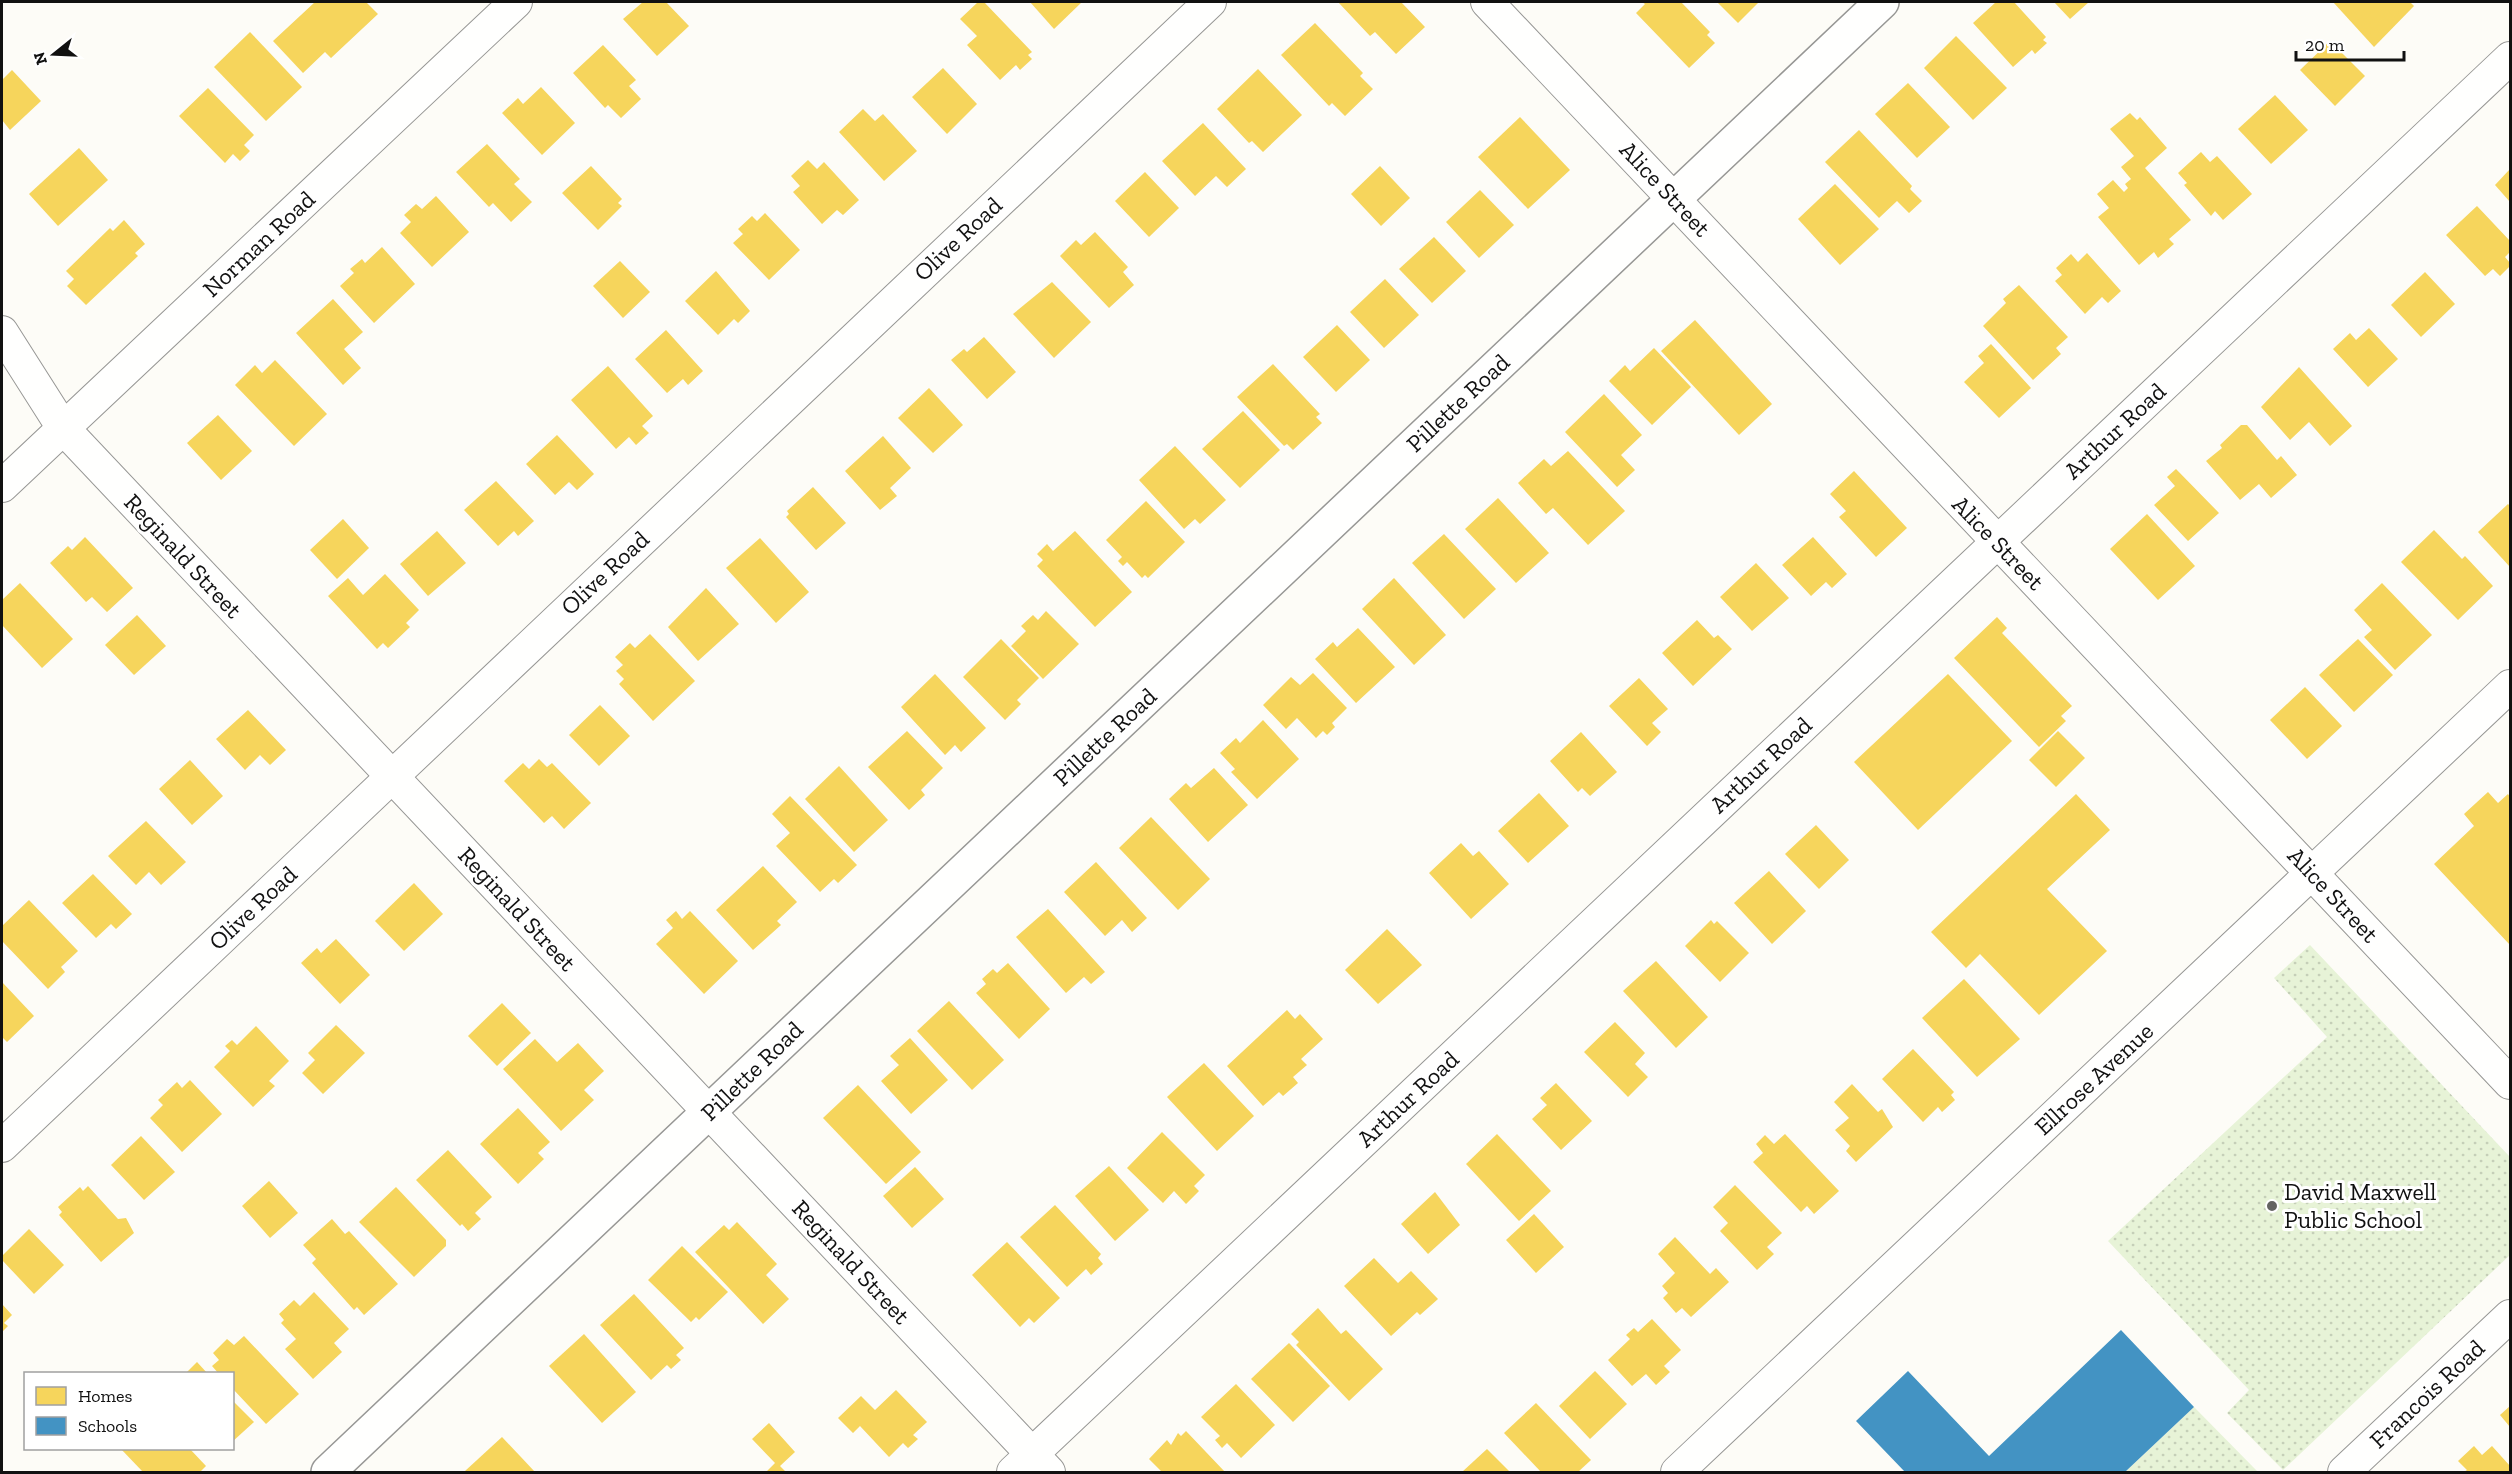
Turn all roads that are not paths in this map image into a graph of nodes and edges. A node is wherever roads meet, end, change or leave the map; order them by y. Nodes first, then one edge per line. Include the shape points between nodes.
1 (516, 2) edge
2 (1210, 2) edge
3 (1487, 2) edge
4 (1882, 2) edge
5 (2511, 58) edge
6 (1673, 199) junction
7 (2, 332) edge
8 (63, 428) junction
9 (2, 486) edge
10 (1998, 542) junction
11 (2511, 686) edge
12 (392, 776) junction
13 (2312, 873) junction
14 (2511, 1083) edge
15 (709, 1112) junction
16 (2, 1146) edge
17 (2511, 1316) edge
18 (1031, 1466) edge
19 (328, 1473) edge
20 (1677, 1473) edge
21 (2344, 1473) edge

1 - 8 street, Norman Road
2 - 12 street, Olive Road
3 - 6 street, Alice Street
4 - 6 street, Pillette Road
5 - 10 street, Arthur Road
6 - 10 street, Alice Street
6 - 15 street, Pillette Road
7 - 8 street, Reginald Street
8 - 9 street, Norman Road
8 - 12 street, Reginald Street
10 - 13 street, Alice Street
10 - 18 street, Arthur Road
11 - 13 street, Ellrose Avenue
12 - 15 street, Reginald Street
12 - 16 street, Olive Road
13 - 14 street, Alice Street
13 - 20 street, Ellrose Avenue
15 - 18 street, Reginald Street
15 - 19 street, Pillette Road
17 - 21 street, Francois Road

